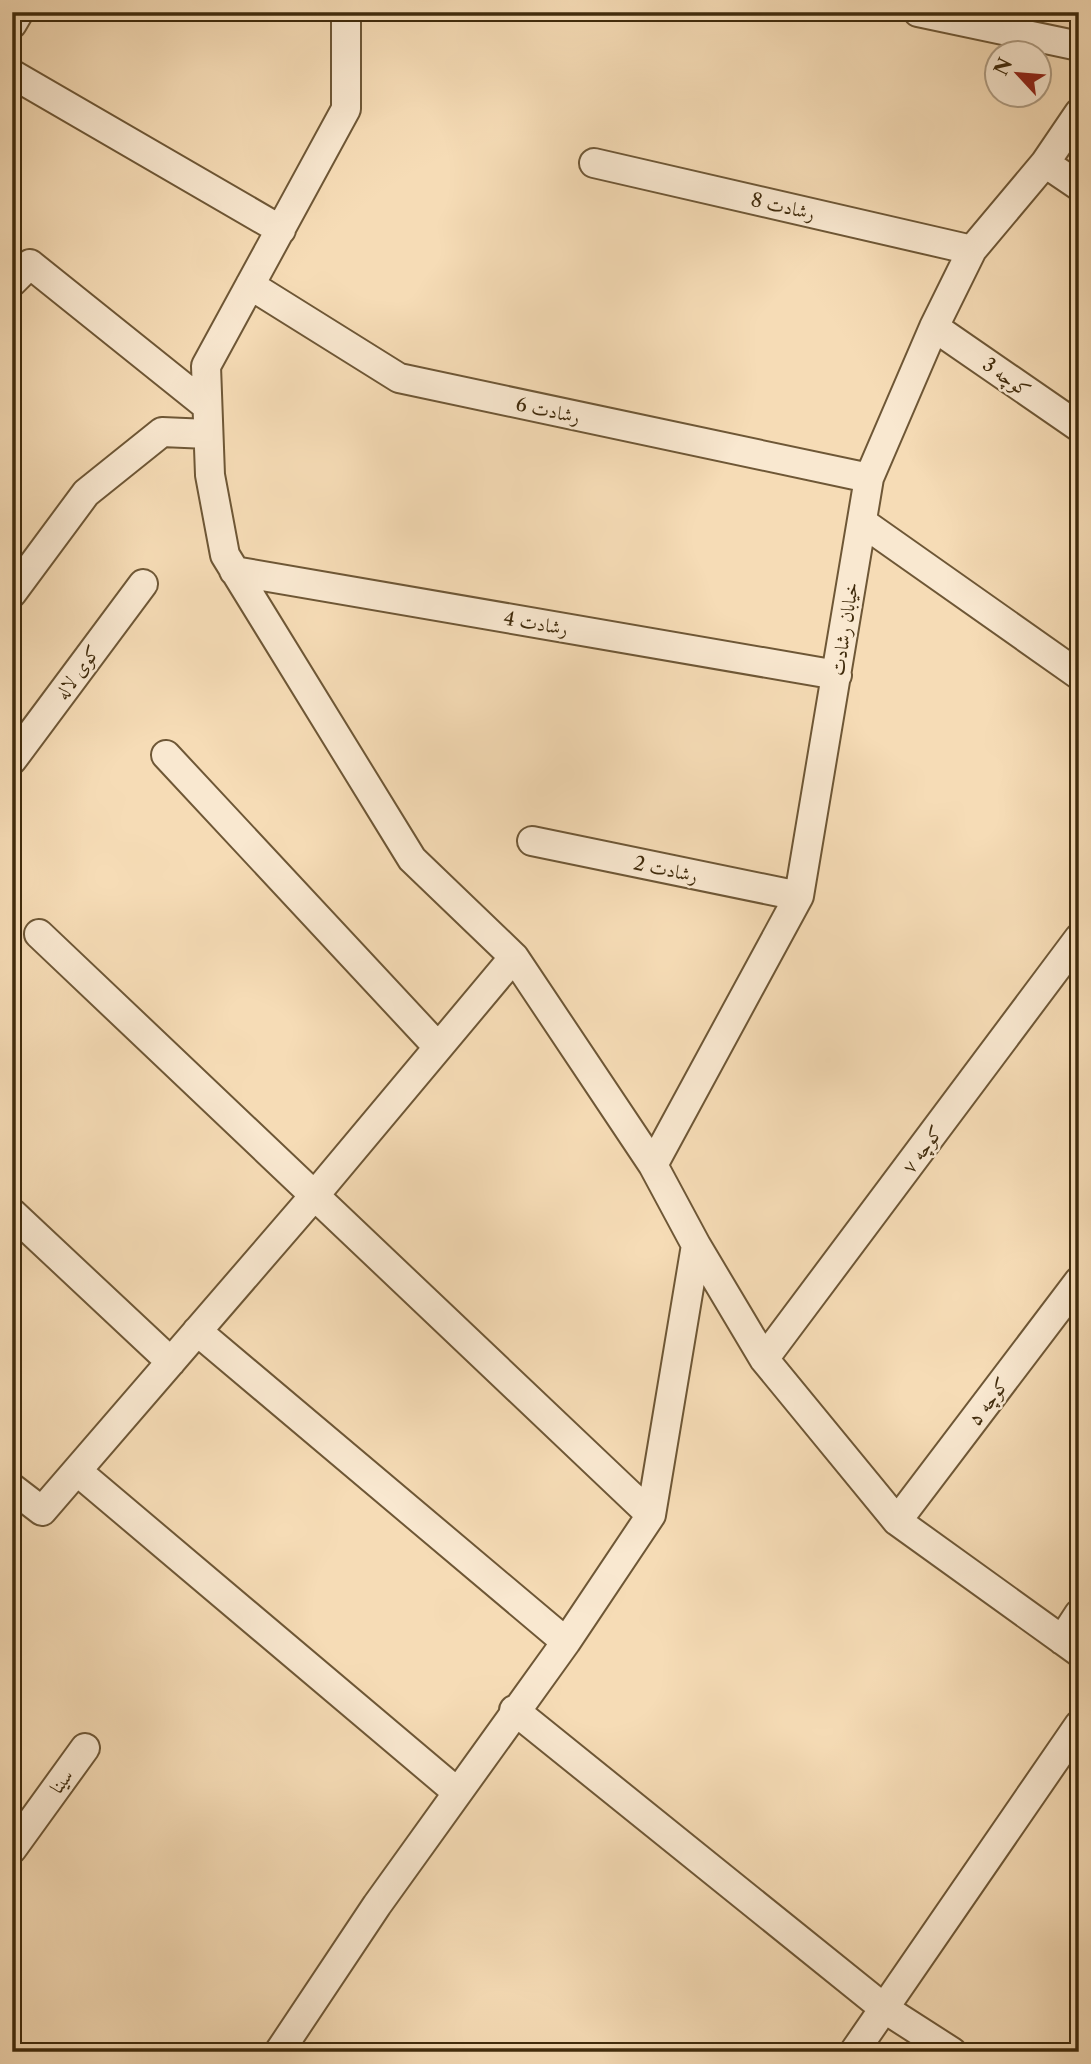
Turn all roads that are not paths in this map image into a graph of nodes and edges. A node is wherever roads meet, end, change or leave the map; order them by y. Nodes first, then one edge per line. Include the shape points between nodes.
1 (19, 12) edge
2 (346, 12) edge
3 (918, 12) edge
4 (12, 24) edge
5 (1079, 46) edge
6 (12, 74) edge
7 (1079, 113) edge
8 (594, 163) dead end
9 (1045, 163) junction
10 (1079, 186) edge
11 (281, 230) junction
12 (972, 250) junction
13 (12, 282) edge
14 (250, 285) junction
15 (934, 327) junction
16 (208, 420) junction
17 (1079, 427) edge
18 (869, 478) junction
19 (862, 522) junction
20 (234, 570) junction
21 (143, 584) dead end
22 (12, 593) edge
23 (837, 675) junction
24 (1079, 675) edge
25 (166, 755) dead end
26 (12, 760) edge
27 (532, 841) dead end
28 (799, 896) junction
29 (38, 934) dead end
30 (1079, 939) edge
31 (514, 957) junction
32 (438, 1047) junction
33 (653, 1165) junction
34 (314, 1196) junction
35 (12, 1213) edge
36 (696, 1245) junction
37 (1079, 1281) edge
38 (197, 1331) junction
39 (764, 1359) junction
40 (171, 1362) junction
41 (77, 1471) junction
42 (12, 1488) edge
43 (651, 1515) junction
44 (897, 1521) junction
45 (1079, 1614) edge
46 (566, 1642) junction
47 (1070, 1646) edge
48 (514, 1710) junction
49 (1079, 1725) edge
50 (85, 1748) dead end
51 (457, 1792) junction
52 (12, 1849) edge
53 (885, 2009) junction
54 (279, 2052) edge
55 (854, 2052) edge
56 (952, 2052) edge

1 - 4 street
2 - 11 street via 346,109
3 - 5 street
6 - 11 street
7 - 9 street, خیابان رشادت
8 - 12 street, رشادت 8
9 - 10 street
9 - 12 street, خیابان رشادت
11 - 14 street
12 - 15 street, خیابان رشادت
13 - 16 street via 30,264
14 - 16 street via 206,366
14 - 18 street, رشادت 6 via 398,378
15 - 17 street, کوچه 3
15 - 18 street, خیابان رشادت
16 - 20 street via 210,475 225,555
16 - 22 street via 162,432 86,493
18 - 19 street, خیابان رشادت
19 - 23 street, خیابان رشادت
19 - 24 street
20 - 23 street, رشادت 4
20 - 31 street via 412,859
21 - 26 street, کوی لاله
23 - 28 street, خیابان رشادت
25 - 32 street
27 - 28 street, رشادت 2
28 - 33 street, خیابان رشادت
29 - 34 street
30 - 39 street, کوچه ۷
31 - 32 street
31 - 33 street
32 - 34 street
33 - 36 street
34 - 38 street
34 - 43 street
35 - 40 street
36 - 39 street
36 - 43 street
37 - 44 street, کوچه ۵
38 - 40 street
38 - 46 street
39 - 44 street
40 - 41 street
41 - 42 street via 43,1511
41 - 51 street
43 - 46 street
44 - 47 street
45 - 47 street
46 - 48 street
48 - 51 street
48 - 53 street
49 - 53 street
50 - 52 street, سینا
51 - 54 street
53 - 55 street
53 - 56 street

